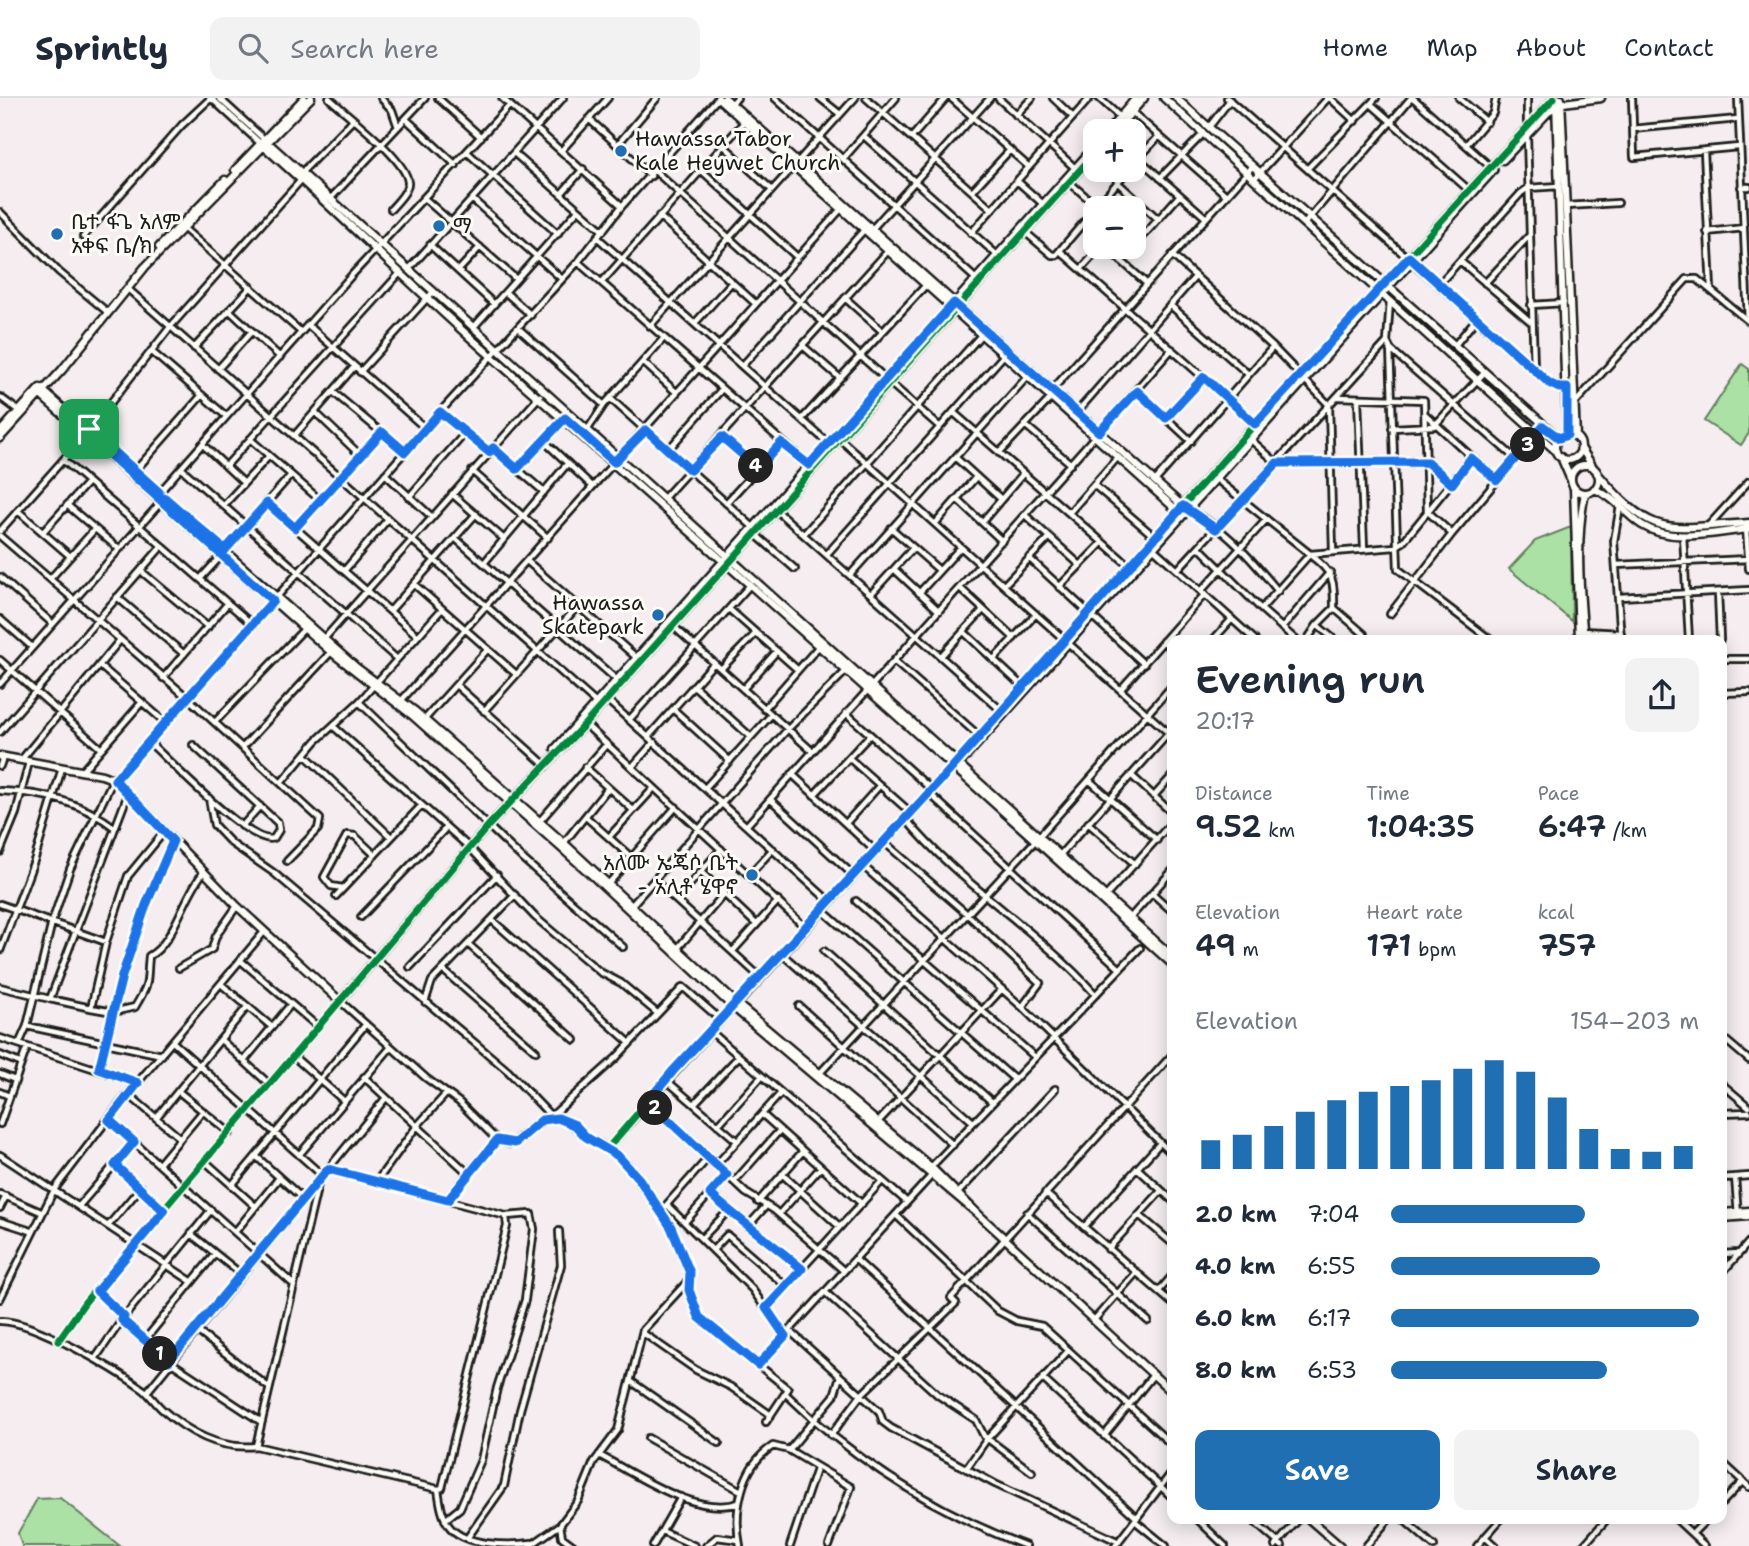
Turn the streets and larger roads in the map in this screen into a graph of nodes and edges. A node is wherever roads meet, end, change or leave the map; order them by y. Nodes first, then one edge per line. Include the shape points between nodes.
1 (211, 98) edge
2 (219, 98) edge
3 (304, 98) edge
4 (311, 98) edge
5 (329, 98) edge
6 (382, 98) edge
7 (425, 98) edge
8 (438, 98) edge
9 (502, 98) edge
10 (562, 98) edge
11 (596, 98) edge
12 (608, 98) edge
13 (657, 98) edge
14 (718, 98) edge
15 (725, 98) edge
16 (775, 98) edge
17 (820, 98) edge
18 (855, 98) edge
19 (866, 98) edge
20 (896, 98) edge
21 (948, 98) edge
22 (990, 98) edge
23 (998, 98) edge
24 (1032, 98) edge
25 (1053, 98) edge
26 (1090, 98) edge
27 (1099, 98) edge
28 (1136, 98) edge
29 (1144, 98) edge
30 (1164, 98) edge
31 (1177, 98) edge
32 (1329, 98) edge
33 (1376, 98) edge
34 (1412, 98) edge
35 (1460, 98) edge
36 (1496, 98) edge
37 (1527, 98) edge
38 (1601, 98) edge
39 (1632, 98) edge
40 (1738, 98) edge
41 (1229, 99) edge
42 (1558, 100) edge
43 (734, 101) edge
44 (603, 104) junction
45 (1370, 104) junction
46 (510, 105) junction
47 (1132, 112) junction
48 (884, 113) junction
49 (840, 114) junction
50 (1016, 115) junction
51 (973, 117) junction
52 (1073, 117) junction
53 (1120, 117) joint
54 (405, 119) junction
55 (589, 119) junction
56 (1126, 119) edge
57 (1738, 119) junction
58 (1392, 120) junction
59 (352, 121) junction
60 (1355, 121) junction
61 (744, 122) junction
62 (1486, 122) junction
63 (398, 127) junction
64 (1208, 127) junction
65 (536, 128) junction
66 (1632, 129) junction
67 (1527, 131) junction
68 (1203, 134) junction
69 (864, 136) junction
70 (1159, 136) junction
71 (481, 137) junction
72 (912, 137) junction
73 (820, 139) junction
74 (264, 143) junction
75 (380, 144) junction
76 (618, 144) junction
77 (1049, 144) junction
78 (723, 145) junction
79 (1466, 145) junction
80 (1284, 147) junction
81 (1739, 147) junction
82 (561, 150) junction
83 (1010, 150) junction
84 (1146, 151) edge
85 (1704, 151) junction
86 (467, 152) junction
87 (514, 153) junction
88 (1182, 156) junction
89 (935, 158) junction
90 (844, 159) junction
91 (1083, 159) edge
92 (796, 164) junction
93 (456, 165) junction
94 (1083, 166) edge
95 (1146, 166) edge
96 (1029, 167) junction
97 (1075, 168) junction
98 (1308, 168) junction
99 (1493, 168) junction
100 (583, 169) junction
101 (701, 170) junction
102 (1250, 170) junction
103 (655, 171) junction
104 (301, 176) junction
105 (493, 176) junction
106 (651, 176) junction
107 (1256, 176) junction
108 (1160, 179) junction
109 (915, 181) junction
110 (1017, 181) junction
111 (1069, 181) junction
112 (1117, 182) joint
113 (1559, 186) junction
114 (1741, 187) junction
115 (1749, 187) edge
116 (1528, 188) junction
117 (772, 190) junction
118 (1331, 190) junction
119 (972, 191) junction
120 (1471, 192) junction
121 (679, 193) junction
122 (561, 194) junction
123 (1225, 194) junction
124 (1086, 196) edge
125 (1106, 196) edge
126 (1179, 196) junction
127 (331, 198) junction
128 (425, 198) junction
129 (472, 199) junction
130 (1618, 203) dead end
131 (1043, 204) junction
132 (894, 205) junction
133 (622, 206) junction
134 (1565, 206) junction
135 (391, 209) dead end
136 (841, 209) junction
137 (992, 209) junction
138 (578, 210) junction
139 (0, 212) edge
140 (751, 215) junction
141 (659, 216) junction
142 (1205, 217) junction
143 (1158, 219) junction
144 (1307, 220) junction
145 (451, 222) junction
146 (1083, 224) edge
147 (182, 228) junction
148 (1744, 228) junction
149 (868, 230) junction
150 (1146, 230) edge
151 (603, 231) junction
152 (1025, 232) junction
153 (1707, 232) junction
154 (971, 233) junction
155 (558, 234) junction
156 (1529, 236) junction
157 (83, 237) dead end
158 (597, 237) junction
159 (731, 239) junction
160 (382, 244) junction
161 (430, 245) junction
162 (480, 247) junction
163 (376, 250) junction
164 (888, 251) junction
165 (1060, 251) junction
166 (1171, 255) junction
167 (537, 256) junction
168 (997, 256) junction
169 (1747, 256) edge
170 (797, 257) junction
171 (1091, 259) edge
172 (1119, 259) edge
173 (1410, 259) junction
174 (624, 260) junction
175 (1121, 261) joint
176 (1460, 261) junction
177 (578, 262) junction
178 (709, 262) junction
179 (227, 264) junction
180 (1082, 268) junction
181 (408, 270) junction
182 (458, 271) junction
183 (400, 273) junction
184 (1195, 277) junction
185 (517, 279) junction
186 (562, 279) junction
187 (976, 279) junction
188 (776, 280) junction
189 (602, 282) junction
190 (732, 282) junction
191 (1146, 283) junction
192 (1485, 283) junction
193 (1439, 284) junction
194 (926, 285) junction
195 (251, 287) junction
196 (1383, 288) junction
197 (128, 289) junction
198 (1711, 290) junction
199 (505, 292) junction
200 (430, 296) junction
201 (845, 298) junction
202 (1390, 299) junction
203 (801, 301) junction
204 (1564, 303) junction
205 (494, 304) junction
206 (672, 304) junction
207 (756, 304) junction
208 (1170, 305) junction
209 (1531, 305) junction
210 (955, 307) junction
211 (1125, 307) junction
212 (105, 310) junction
213 (229, 310) junction
214 (531, 315) junction
215 (1477, 318) junction
216 (824, 322) junction
217 (1748, 322) edge
218 (695, 323) junction
219 (1532, 323) junction
220 (308, 324) junction
221 (171, 326) junction
222 (650, 326) junction
223 (1427, 327) junction
224 (518, 328) junction
225 (1150, 328) junction
226 (472, 329) junction
227 (252, 331) junction
228 (882, 331) junction
229 (301, 332) junction
230 (981, 335) junction
231 (664, 338) junction
232 (1387, 342) junction
233 (718, 346) junction
234 (803, 346) junction
235 (1454, 346) junction
236 (332, 347) junction
237 (194, 348) junction
238 (1273, 348) junction
239 (1390, 348) junction
240 (1172, 349) junction
241 (151, 351) junction
242 (494, 354) junction
243 (861, 355) junction
244 (1004, 355) junction
245 (280, 357) junction
246 (643, 362) junction
247 (742, 366) junction
248 (354, 367) junction
249 (218, 369) junction
250 (698, 369) junction
251 (1534, 369) junction
252 (360, 372) junction
253 (1248, 374) junction
254 (1303, 376) junction
255 (1481, 376) junction
256 (1027, 377) junction
257 (1204, 377) junction
258 (840, 378) junction
259 (888, 381) junction
260 (766, 386) junction
261 (1567, 388) junction
262 (721, 390) junction
263 (1137, 391) junction
264 (40, 392) junction
265 (333, 392) junction
266 (676, 392) junction
267 (247, 393) junction
268 (542, 394) junction
269 (1051, 394) junction
270 (202, 395) junction
271 (0, 397) edge
272 (1338, 397) junction
273 (611, 399) junction
274 (1228, 399) junction
275 (1358, 399) junction
276 (1391, 399) junction
277 (1575, 403) junction
278 (604, 405) junction
279 (917, 405) junction
280 (1329, 405) junction
281 (1457, 405) junction
282 (744, 410) junction
283 (19, 411) junction
284 (315, 412) junction
285 (440, 412) junction
286 (953, 412) junction
287 (1077, 412) junction
288 (271, 415) junction
289 (1426, 415) junction
290 (226, 416) junction
291 (565, 418) junction
292 (1166, 418) junction
293 (802, 419) junction
294 (1025, 425) junction
295 (940, 426) junction
296 (1258, 426) junction
297 (1427, 426) junction
298 (1434, 426) junction
299 (425, 428) junction
300 (1392, 428) junction
301 (588, 429) junction
302 (1541, 429) junction
303 (646, 430) junction
304 (0, 432) edge
305 (88, 432) junction
306 (382, 432) junction
307 (466, 432) junction
308 (978, 433) junction
309 (1097, 434) junction
310 (294, 436) junction
311 (1563, 436) junction
312 (722, 437) junction
313 (1576, 437) junction
314 (0, 438) edge
315 (1250, 438) junction
316 (250, 439) junction
317 (840, 439) junction
318 (543, 440) junction
319 (1191, 441) junction
320 (781, 443) junction
321 (828, 443) junction
322 (202, 444) junction
323 (1581, 449) junction
324 (491, 450) junction
325 (668, 450) junction
326 (1556, 451) junction
327 (405, 452) junction
328 (999, 453) junction
329 (360, 454) junction
330 (269, 456) junction
331 (1118, 457) junction
332 (1561, 457) junction
333 (956, 458) junction
334 (1471, 458) junction
335 (616, 459) junction
336 (1516, 459) junction
337 (63, 460) junction
338 (1393, 460) junction
339 (1362, 461) junction
340 (1331, 462) junction
341 (1427, 462) junction
342 (568, 463) junction
343 (866, 463) junction
344 (1277, 463) junction
345 (1071, 464) junction
346 (809, 465) junction
347 (226, 466) junction
348 (181, 468) junction
349 (758, 468) junction
350 (517, 469) junction
351 (690, 470) junction
352 (1596, 470) junction
353 (135, 471) junction
354 (472, 471) junction
355 (385, 474) junction
356 (291, 475) junction
357 (1022, 475) junction
358 (340, 476) junction
359 (976, 477) junction
360 (1215, 477) junction
361 (1570, 478) junction
362 (1497, 480) junction
363 (1749, 481) edge
364 (88, 482) junction
365 (1154, 482) junction
366 (244, 483) junction
367 (890, 484) junction
368 (1452, 484) junction
369 (591, 485) junction
370 (1094, 485) junction
371 (1574, 488) junction
372 (1594, 489) junction
373 (544, 492) junction
374 (1045, 493) junction
375 (1585, 493) junction
376 (452, 494) junction
377 (161, 497) junction
378 (408, 497) junction
379 (364, 498) junction
380 (664, 498) junction
381 (957, 499) junction
382 (1001, 499) junction
383 (1243, 499) junction
384 (320, 500) junction
385 (267, 503) junction
386 (726, 503) junction
387 (913, 504) junction
388 (67, 505) junction
389 (224, 505) junction
390 (1620, 506) junction
391 (776, 510) junction
392 (1183, 510) junction
393 (18, 511) junction
394 (1427, 511) junction
395 (1069, 513) junction
396 (476, 514) junction
397 (523, 515) junction
398 (1025, 515) junction
399 (432, 517) junction
400 (388, 519) junction
401 (1266, 520) junction
402 (982, 522) junction
403 (935, 524) junction
404 (1709, 525) junction
405 (139, 526) junction
406 (246, 526) junction
407 (1747, 526) edge
408 (295, 528) junction
409 (891, 528) junction
410 (95, 529) junction
411 (1216, 529) junction
412 (754, 530) junction
413 (43, 532) junction
414 (0, 533) edge
415 (1679, 533) junction
416 (804, 534) junction
417 (1452, 534) junction
418 (1155, 537) junction
419 (455, 538) junction
420 (504, 538) junction
421 (548, 538) junction
422 (1049, 538) junction
423 (412, 540) junction
424 (1002, 541) junction
425 (1102, 543) junction
426 (162, 546) junction
427 (1199, 547) junction
428 (1395, 547) junction
429 (914, 548) junction
430 (960, 548) junction
431 (1153, 548) junction
432 (1364, 548) junction
433 (119, 549) junction
434 (319, 549) junction
435 (1240, 550) junction
436 (1333, 551) junction
437 (224, 552) junction
438 (827, 554) junction
439 (1310, 555) junction
440 (70, 556) junction
441 (1029, 558) junction
442 (1749, 559) edge
443 (727, 560) junction
444 (435, 561) junction
445 (527, 561) junction
446 (1684, 562) junction
447 (484, 563) junction
448 (980, 564) junction
449 (1080, 565) junction
450 (1615, 565) junction
451 (1132, 567) junction
452 (795, 569) dead end
453 (894, 569) junction
454 (1178, 569) junction
455 (1221, 569) junction
456 (1749, 569) edge
457 (141, 570) junction
458 (344, 570) junction
459 (939, 570) junction
460 (299, 572) junction
461 (1330, 572) junction
462 (850, 575) junction
463 (1, 579) edge
464 (50, 579) junction
465 (200, 579) junction
466 (506, 582) junction
467 (1414, 582) junction
468 (414, 583) junction
469 (750, 585) junction
470 (1004, 585) junction
471 (1059, 587) junction
472 (960, 588) junction
473 (367, 590) junction
474 (1749, 590) edge
475 (1278, 591) junction
476 (1204, 592) junction
477 (1718, 592) junction
478 (872, 593) junction
479 (919, 593) junction
480 (1687, 593) junction
481 (117, 597) junction
482 (1619, 597) junction
483 (275, 599) junction
484 (74, 600) junction
485 (228, 603) junction
486 (485, 605) junction
487 (578, 606) junction
488 (1334, 608) junction
489 (442, 609) junction
490 (729, 609) junction
491 (1261, 609) junction
492 (983, 610) junction
493 (390, 611) junction
494 (939, 611) junction
495 (346, 614) junction
496 (1036, 614) junction
497 (1390, 614) dead end
498 (1089, 615) junction
499 (0, 619) edge
500 (1232, 619) junction
501 (97, 621) junction
502 (671, 623) junction
503 (53, 624) junction
504 (253, 625) junction
505 (1317, 625) junction
506 (208, 627) junction
507 (306, 627) junction
508 (1282, 628) junction
509 (464, 629) junction
510 (557, 629) junction
511 (1581, 630) junction
512 (964, 631) junction
513 (756, 633) junction
514 (1620, 633) joint
515 (918, 634) junction
516 (1364, 634) dead end
517 (1168, 635) edge
518 (1218, 635) edge
519 (1250, 635) edge
520 (1290, 635) edge
521 (1310, 635) edge
522 (1329, 635) edge
523 (1484, 635) edge
524 (1580, 635) edge
525 (1582, 635) edge
526 (1689, 635) edge
527 (1720, 635) edge
528 (418, 636) junction
529 (1167, 636) edge
530 (1014, 638) junction
531 (324, 639) junction
532 (120, 640) junction
533 (1066, 641) junction
534 (1163, 641) junction
535 (821, 644) junction
536 (1167, 645) edge
537 (696, 646) junction
538 (32, 647) junction
539 (488, 649) junction
540 (538, 650) junction
541 (777, 651) junction
542 (331, 652) junction
543 (184, 654) junction
544 (942, 655) junction
545 (637, 658) junction
546 (397, 659) junction
547 (1727, 659) edge
548 (1749, 659) edge
549 (0, 660) edge
550 (994, 660) junction
551 (894, 661) junction
552 (714, 663) junction
553 (1144, 664) junction
554 (99, 665) junction
555 (721, 670) junction
556 (798, 670) junction
557 (12, 671) junction
558 (846, 671) junction
559 (516, 674) junction
560 (163, 678) junction
561 (618, 681) junction
562 (0, 684) edge
563 (374, 685) junction
564 (456, 685) junction
565 (694, 686) junction
566 (869, 686) junction
567 (1022, 686) junction
568 (743, 689) junction
569 (1121, 690) junction
570 (36, 691) junction
571 (1167, 692) edge
572 (1749, 692) edge
573 (1727, 693) edge
574 (188, 698) junction
575 (605, 698) junction
576 (142, 702) junction
577 (359, 702) junction
578 (399, 703) junction
579 (597, 703) junction
580 (673, 709) junction
581 (764, 709) junction
582 (59, 711) junction
583 (484, 711) junction
584 (1003, 711) junction
585 (846, 713) junction
586 (1148, 714) junction
587 (771, 715) junction
588 (629, 720) junction
589 (215, 722) junction
590 (423, 722) junction
591 (166, 723) junction
592 (585, 724) junction
593 (334, 727) junction
594 (787, 730) junction
595 (1167, 731) edge
596 (0, 732) edge
597 (870, 735) junction
598 (978, 735) junction
599 (648, 737) junction
600 (751, 737) junction
601 (1167, 738) edge
602 (149, 741) junction
603 (654, 743) junction
604 (193, 745) dead end
605 (606, 745) junction
606 (243, 747) junction
607 (100, 748) junction
608 (812, 751) junction
609 (305, 755) junction
610 (1, 757) edge
611 (849, 758) junction
612 (25, 761) junction
613 (730, 761) junction
614 (543, 763) junction
615 (955, 765) junction
616 (0, 766) edge
617 (585, 767) junction
618 (632, 767) junction
619 (62, 768) junction
620 (82, 771) junction
621 (792, 774) junction
622 (1131, 775) junction
623 (115, 780) junction
624 (1089, 780) junction
625 (1167, 782) edge
626 (281, 783) junction
627 (880, 785) junction
628 (608, 788) junction
629 (654, 788) junction
630 (705, 788) junction
631 (0, 791) edge
632 (22, 791) junction
633 (930, 791) junction
634 (128, 794) junction
635 (814, 794) junction
636 (1154, 796) junction
637 (209, 798) junction
638 (1110, 798) junction
639 (512, 799) junction
640 (770, 799) junction
641 (54, 800) junction
642 (722, 803) junction
643 (260, 806) junction
644 (421, 806) junction
645 (676, 807) junction
646 (1167, 808) edge
647 (633, 810) junction
648 (96, 814) junction
649 (907, 815) junction
650 (586, 817) junction
651 (538, 823) junction
652 (1088, 823) junction
653 (846, 824) junction
654 (489, 825) junction
655 (747, 825) junction
656 (242, 826) junction
657 (115, 828) junction
658 (446, 828) junction
659 (1167, 828) edge
660 (699, 829) junction
661 (164, 832) junction
662 (391, 837) junction
663 (609, 837) junction
664 (1038, 838) junction
665 (1157, 840) junction
666 (173, 841) junction
667 (883, 841) junction
668 (562, 845) junction
669 (470, 848) junction
670 (721, 849) junction
671 (773, 849) junction
672 (874, 849) junction
673 (0, 852) edge
674 (375, 855) junction
675 (1059, 856) junction
676 (632, 858) junction
677 (287, 862) dead end
678 (861, 864) junction
679 (1135, 864) junction
680 (1010, 867) junction
681 (204, 872) junction
682 (701, 872) junction
683 (852, 874) junction
684 (497, 875) junction
685 (749, 875) junction
686 (1167, 876) edge
687 (655, 881) junction
688 (609, 883) junction
689 (344, 888) junction
690 (1152, 893) junction
691 (724, 894) junction
692 (986, 894) junction
693 (515, 895) junction
694 (336, 896) dead end
695 (1104, 898) junction
696 (676, 900) junction
697 (778, 901) junction
698 (829, 901) junction
699 (856, 901) dead end
700 (0, 904) edge
701 (237, 906) junction
702 (1167, 906) edge
703 (630, 907) junction
704 (16, 909) junction
705 (821, 910) junction
706 (967, 914) junction
707 (361, 917) dead end
708 (492, 920) junction
709 (1128, 920) junction
710 (700, 921) junction
711 (52, 922) junction
712 (757, 924) junction
713 (805, 927) junction
714 (75, 930) junction
715 (264, 932) junction
716 (944, 936) junction
717 (106, 942) junction
718 (468, 944) junction
719 (623, 947) dead end
720 (1140, 948) dead end
721 (676, 950) junction
722 (0, 951) edge
723 (733, 951) junction
724 (824, 951) dead end
725 (1167, 952) edge
726 (781, 954) junction
727 (1167, 959) edge
728 (240, 960) junction
729 (374, 960) junction
730 (925, 960) junction
731 (410, 967) dead end
732 (179, 968) dead end
733 (1119, 968) junction
734 (443, 970) junction
735 (760, 977) junction
736 (905, 982) junction
737 (221, 984) junction
738 (0, 987) edge
739 (1002, 989) junction
740 (1094, 993) junction
741 (35, 995) junction
742 (50, 999) junction
743 (340, 1001) junction
744 (425, 1002) junction
745 (291, 1004) junction
746 (884, 1004) junction
747 (735, 1005) junction
748 (799, 1006) dead end
749 (91, 1007) junction
750 (247, 1007) junction
751 (1022, 1007) junction
752 (982, 1011) junction
753 (113, 1012) junction
754 (657, 1013) junction
755 (721, 1020) junction
756 (366, 1024) junction
757 (866, 1025) junction
758 (27, 1026) junction
759 (272, 1027) junction
760 (318, 1027) junction
761 (709, 1030) junction
762 (961, 1032) junction
763 (1054, 1037) junction
764 (0, 1038) edge
765 (220, 1040) junction
766 (575, 1040) dead end
767 (1727, 1041) edge
768 (107, 1043) junction
769 (174, 1043) junction
770 (630, 1043) junction
771 (19, 1044) junction
772 (845, 1046) junction
773 (27, 1047) junction
774 (391, 1047) junction
775 (536, 1051) dead end
776 (0, 1055) edge
777 (162, 1055) junction
778 (940, 1055) junction
779 (293, 1056) junction
780 (739, 1056) junction
781 (1035, 1057) junction
782 (1167, 1060) edge
783 (1749, 1060) edge
784 (244, 1061) junction
785 (20, 1063) junction
786 (199, 1066) junction
787 (99, 1069) junction
788 (820, 1073) junction
789 (0, 1074) edge
790 (762, 1076) junction
791 (921, 1076) junction
792 (364, 1077) junction
793 (1014, 1079) junction
794 (15, 1080) junction
795 (320, 1080) junction
796 (666, 1080) junction
797 (138, 1083) junction
798 (269, 1084) junction
799 (1055, 1089) dead end
800 (1727, 1089) edge
801 (178, 1091) junction
802 (0, 1092) edge
803 (781, 1093) junction
804 (128, 1094) junction
805 (446, 1094) junction
806 (9, 1096) junction
807 (901, 1097) junction
808 (385, 1099) junction
809 (343, 1100) junction
810 (648, 1101) junction
811 (992, 1102) junction
812 (694, 1104) junction
813 (1123, 1108) junction
814 (1749, 1109) edge
815 (249, 1110) junction
816 (2, 1111) edge
817 (203, 1111) junction
818 (1727, 1112) edge
819 (549, 1114) junction
820 (762, 1114) junction
821 (557, 1115) junction
822 (156, 1118) junction
823 (109, 1120) junction
824 (542, 1120) junction
825 (878, 1121) junction
826 (973, 1122) junction
827 (0, 1124) edge
828 (718, 1125) junction
829 (417, 1126) junction
830 (779, 1130) junction
831 (230, 1133) junction
832 (277, 1134) junction
833 (180, 1138) junction
834 (497, 1140) junction
835 (737, 1141) junction
836 (134, 1142) junction
837 (1160, 1143) junction
838 (953, 1145) junction
839 (608, 1148) junction
840 (1167, 1149) edge
841 (803, 1151) junction
842 (0, 1155) edge
843 (299, 1155) junction
844 (257, 1157) junction
845 (708, 1158) junction
846 (206, 1161) junction
847 (159, 1164) junction
848 (716, 1164) junction
849 (115, 1165) junction
850 (821, 1167) junction
851 (931, 1167) junction
852 (1137, 1168) junction
853 (328, 1169) junction
854 (468, 1173) junction
855 (782, 1174) junction
856 (727, 1175) junction
857 (932, 1175) junction
858 (323, 1176) junction
859 (1749, 1176) edge
860 (1735, 1177) junction
861 (279, 1178) junction
862 (1727, 1178) edge
863 (318, 1181) junction
864 (377, 1181) junction
865 (882, 1181) junction
866 (734, 1182) junction
867 (232, 1185) junction
868 (141, 1187) junction
869 (185, 1187) junction
870 (54, 1190) junction
871 (800, 1191) junction
872 (1161, 1191) junction
873 (959, 1192) junction
874 (1045, 1192) junction
875 (710, 1194) junction
876 (3, 1195) edge
877 (1167, 1196) edge
878 (303, 1199) junction
879 (448, 1200) junction
880 (758, 1202) junction
881 (907, 1202) junction
882 (862, 1204) junction
883 (667, 1205) junction
884 (79, 1206) junction
885 (255, 1206) junction
886 (766, 1206) junction
887 (0, 1208) edge
888 (211, 1210) junction
889 (729, 1210) junction
890 (164, 1211) junction
891 (661, 1211) junction
892 (41, 1212) junction
893 (1027, 1213) junction
894 (779, 1214) junction
895 (978, 1214) junction
896 (1727, 1214) edge
897 (1749, 1214) edge
898 (1139, 1215) junction
899 (1738, 1215) junction
900 (506, 1216) junction
901 (897, 1216) junction
902 (1727, 1217) edge
903 (0, 1221) edge
904 (685, 1222) junction
905 (108, 1226) junction
906 (748, 1226) junction
907 (840, 1227) junction
908 (1084, 1227) junction
909 (31, 1231) junction
910 (559, 1231) dead end
911 (235, 1232) junction
912 (191, 1234) junction
913 (1006, 1237) junction
914 (702, 1238) junction
915 (1167, 1239) edge
916 (1749, 1243) edge
917 (137, 1244) junction
918 (1108, 1248) junction
919 (820, 1249) junction
920 (713, 1250) junction
921 (1740, 1253) junction
922 (215, 1254) junction
923 (259, 1254) junction
924 (1727, 1254) edge
925 (856, 1259) junction
926 (167, 1263) junction
927 (1727, 1267) edge
928 (802, 1269) junction
929 (844, 1271) junction
930 (1137, 1272) junction
931 (242, 1275) junction
932 (191, 1281) junction
933 (1167, 1281) edge
934 (687, 1282) junction
935 (967, 1282) junction
936 (293, 1284) junction
937 (786, 1286) junction
938 (97, 1291) junction
939 (1158, 1291) junction
940 (825, 1292) junction
941 (1117, 1294) junction
942 (0, 1299) edge
943 (1167, 1299) edge
944 (766, 1308) junction
945 (123, 1319) junction
946 (1094, 1320) junction
947 (0, 1321) edge
948 (1148, 1321) dead end
949 (932, 1329) junction
950 (195, 1330) junction
951 (642, 1332) junction
952 (788, 1333) junction
953 (58, 1341) junction
954 (144, 1341) junction
955 (1068, 1351) junction
956 (898, 1357) junction
957 (96, 1359) junction
958 (169, 1361) junction
959 (758, 1365) junction
960 (1153, 1375) junction
961 (840, 1376) junction
962 (1043, 1379) junction
963 (632, 1382) junction
964 (267, 1386) junction
965 (1167, 1388) edge
966 (147, 1392) junction
967 (786, 1394) junction
968 (861, 1395) junction
969 (1128, 1407) junction
970 (1017, 1408) junction
971 (771, 1415) junction
972 (260, 1421) junction
973 (814, 1421) junction
974 (766, 1422) dead end
975 (831, 1435) junction
976 (1104, 1436) junction
977 (649, 1438) dead end
978 (987, 1439) junction
979 (1167, 1441) edge
980 (719, 1443) dead end
981 (256, 1446) junction
982 (789, 1450) junction
983 (599, 1455) junction
984 (1727, 1467) edge
985 (817, 1469) junction
986 (966, 1469) junction
987 (1032, 1472) dead end
988 (1167, 1480) edge
989 (1743, 1481) junction
990 (1162, 1487) junction
991 (1749, 1487) edge
992 (438, 1489) junction
993 (741, 1491) junction
994 (1167, 1492) edge
995 (681, 1497) junction
996 (1727, 1498) edge
997 (739, 1503) junction
998 (445, 1520) junction
999 (1136, 1520) junction
1000 (1202, 1524) edge
1001 (1256, 1524) edge
1002 (1295, 1524) edge
1003 (1315, 1524) edge
1004 (1385, 1524) edge
1005 (1409, 1524) edge
1006 (1497, 1524) edge
1007 (1603, 1524) edge
1008 (1681, 1524) edge
1009 (1702, 1524) edge
1010 (560, 1525) junction
1011 (664, 1532) junction
1012 (1692, 1534) junction
1013 (468, 1537) junction
1014 (1485, 1537) junction
1015 (739, 1543) edge
1016 (1117, 1544) edge
1017 (531, 1545) edge
1018 (1162, 1545) edge
1019 (1278, 1545) edge
1020 (574, 1546) edge
1021 (653, 1546) edge
1022 (695, 1546) edge
1023 (706, 1546) edge
1024 (790, 1546) edge
1025 (829, 1546) edge
1026 (1026, 1546) edge
1027 (1225, 1546) edge
1028 (1340, 1546) edge
1029 (1366, 1546) edge
1030 (1434, 1546) edge
1031 (1477, 1546) edge
1032 (1494, 1546) edge
1033 (1583, 1546) edge
1034 (1705, 1546) edge

1 - 74 street
1 - 157 street
2 - 74 street
3 - 74 street
4 - 74 street
5 - 59 street
6 - 63 street
7 - 54 street
8 - 71 street
9 - 46 street
10 - 65 street
11 - 44 street
12 - 44 street
13 - 76 street
14 - 61 street
14 - 103 street
15 - 43 street
16 - 73 street
17 - 49 street
18 - 49 street
19 - 48 street
20 - 48 street
21 - 51 street
21 - 72 street
22 - 51 street
23 - 50 street
24 - 50 street
25 - 52 street
26 - 52 street
27 - 53 street
28 - 53 street
29 - 47 street
30 - 68 street
31 - 64 street
32 - 60 street
32 - 80 street
33 - 45 street
34 - 58 street
34 - 79 street
35 - 62 street
36 - 62 street via 1496,109
37 - 67 street
38 - 42 street
39 - 66 street
40 - 57 street
41 - 64 street
41 - 80 street
42 - 67 street
42 - 113 street
42 - 134 street
43 - 92 street
44 - 55 street
45 - 58 street
45 - 60 street
46 - 65 street
46 - 71 street
47 - 56 street
47 - 70 street
48 - 69 street
48 - 72 street
49 - 73 street
50 - 77 street
51 - 83 street
51 - 89 street
52 - 77 street
54 - 63 street
54 - 93 street
55 - 76 street
55 - 82 street
57 - 66 street
57 - 81 street
58 - 118 street
58 - 120 street
59 - 75 street
59 - 104 street
60 - 98 street
61 - 78 street
61 - 92 street
62 - 79 street
63 - 75 street
64 - 102 street
65 - 82 street
65 - 87 street
66 - 85 street via 1634,157
67 - 99 street
67 - 116 street
68 - 88 street
68 - 102 street
69 - 90 street
69 - 109 street
70 - 84 street
70 - 88 street
71 - 86 street
72 - 89 street
73 - 90 street
73 - 92 street
74 - 104 street
74 - 147 street
75 - 127 street
75 - 135 street via 408,181
76 - 106 street
77 - 96 street
77 - 97 street
78 - 101 street
78 - 117 street
79 - 99 street
80 - 98 street
80 - 107 street
81 - 85 street
81 - 114 street
82 - 100 street
83 - 96 street
83 - 119 street
85 - 153 street
86 - 93 street
86 - 105 street
87 - 105 street
87 - 122 street
88 - 108 street
88 - 123 street
89 - 109 street
89 - 119 street
90 - 132 street
91 - 97 street
92 - 117 street
92 - 136 street
92 - 149 street
93 - 128 street
94 - 111 street
95 - 108 street
96 - 110 street
97 - 131 street
98 - 118 street
99 - 120 street
100 - 122 street
100 - 133 street
101 - 121 street
101 - 140 street
102 - 107 street
102 - 123 street
103 - 106 street
103 - 121 street
104 - 127 street
104 - 163 street
104 - 179 street
105 - 129 street
105 - 155 street
106 - 133 street
107 - 144 street
108 - 126 street
109 - 132 street
109 - 154 street
110 - 131 street
110 - 137 street
111 - 124 street
111 - 152 street
112 - 125 street
112 - 143 street
113 - 116 street
113 - 204 street
114 - 115 street
114 - 148 street
116 - 156 street
116 - 176 street
117 - 140 street
118 - 144 street
118 - 173 street
119 - 137 street
120 - 173 street
121 - 141 street
121 - 159 street
122 - 138 street
123 - 142 street
126 - 142 street
126 - 143 street
127 - 160 street
128 - 145 street
128 - 160 street
129 - 145 street
129 - 167 street
130 - 134 street
131 - 168 street
132 - 149 street
132 - 187 street
133 - 151 street
134 - 277 street
136 - 149 street
136 - 170 street
137 - 154 street
138 - 151 street
138 - 155 street
139 - 212 street via 59,272
140 - 159 street
140 - 170 street
141 - 174 street
141 - 178 street
142 - 166 street
143 - 150 street
144 - 196 street
145 - 161 street
145 - 162 street
146 - 165 street
147 - 179 street
147 - 197 street
147 - 212 street via 142,265
148 - 153 street
148 - 169 street
149 - 164 street
149 - 203 street
149 - 210 street
151 - 158 street
152 - 165 street via 1052,255
152 - 210 street
153 - 198 street
154 - 168 street
155 - 167 street
156 - 192 street
156 - 209 street
158 - 174 street
158 - 177 street
159 - 178 street
159 - 188 street
160 - 163 street
160 - 181 street
161 - 181 street
161 - 182 street
162 - 182 street
162 - 185 street
163 - 183 street
163 - 220 street
164 - 194 street
164 - 201 street
165 - 180 street
166 - 184 street
166 - 191 street
167 - 185 street
167 - 186 street
168 - 187 street
169 - 217 street
170 - 188 street
171 - 180 street
172 - 175 street
173 - 193 street
173 - 196 street
174 - 189 street
174 - 206 street
175 - 191 street
176 - 192 street
176 - 193 street
177 - 186 street
177 - 189 street
178 - 190 street
178 - 206 street
179 - 195 street
179 - 221 street
180 - 211 street
181 - 200 street
182 - 205 street
183 - 200 street
183 - 236 street
184 - 208 street
184 - 238 street
185 - 199 street
186 - 214 street
187 - 210 street
188 - 203 street
188 - 207 street
189 - 222 street
190 - 207 street
190 - 218 street
191 - 211 street
192 - 219 street
193 - 215 street
194 - 210 street
194 - 228 street
195 - 213 street
195 - 229 street
196 - 202 street
196 - 223 street
196 - 254 street
197 - 221 street
197 - 264 street
198 - 217 street
198 - 277 street via 1696,279 1682,282
199 - 205 street
199 - 214 street
200 - 226 street
200 - 242 street
200 - 252 street
201 - 216 street
201 - 228 street
202 - 223 street
202 - 232 street
203 - 216 street
203 - 247 street
204 - 209 street
204 - 261 street
205 - 226 street
206 - 218 street
206 - 222 street
207 - 233 street
208 - 225 street
208 - 253 street
209 - 219 street
210 - 230 street
210 - 259 street
210 - 269 street
211 - 225 street
211 - 269 street
212 - 264 street
213 - 227 street
213 - 237 street
214 - 224 street
215 - 235 street
215 - 251 street
216 - 234 street
216 - 243 street
218 - 233 street
219 - 251 street
220 - 229 street
220 - 236 street
221 - 237 street
221 - 241 street
222 - 231 street
223 - 235 street
223 - 255 street
224 - 242 street
224 - 278 street
225 - 240 street
225 - 287 street
226 - 242 street
227 - 245 street
227 - 249 street
228 - 243 street
229 - 245 street
230 - 244 street
230 - 279 street
231 - 246 street
231 - 250 street
232 - 239 street
232 - 272 street
233 - 247 street
233 - 250 street
234 - 258 street
234 - 260 street
235 - 255 street
236 - 248 street
236 - 288 street
237 - 249 street
238 - 253 street
238 - 254 street
239 - 276 street
239 - 281 street
240 - 257 street
240 - 263 street
241 - 270 street
241 - 305 street
242 - 268 street
242 - 285 street
243 - 258 street
243 - 259 street
244 - 256 street
244 - 286 street
245 - 267 street
246 - 266 street
246 - 273 street
247 - 260 street
248 - 252 street
248 - 265 street
249 - 267 street
250 - 262 street
250 - 266 street
251 - 261 street via 1555,386
252 - 299 street
253 - 274 street
254 - 280 street
254 - 296 street
255 - 281 street
255 - 302 street
256 - 269 street
256 - 308 street
257 - 274 street
257 - 292 street
258 - 293 street
259 - 279 street
259 - 317 street
259 - 321 street
260 - 282 street
260 - 293 street
261 - 311 street
262 - 282 street
262 - 325 street
263 - 292 street
263 - 309 street
264 - 283 street
264 - 305 street
264 - 314 street
265 - 284 street
265 - 306 street
266 - 303 street
267 - 288 street
267 - 290 street
268 - 291 street
268 - 301 street
268 - 324 street
269 - 287 street
269 - 294 street
269 - 309 street
270 - 290 street
270 - 353 street
271 - 283 street
272 - 275 street
272 - 280 street
273 - 278 street
273 - 303 street
274 - 296 street
274 - 319 street
275 - 276 street
275 - 339 street
276 - 289 street via 1424,400
276 - 300 street
277 - 313 street
278 - 301 street
279 - 295 street
279 - 343 street
280 - 340 street
280 - 344 street
281 - 298 street
281 - 336 street
282 - 312 street
282 - 320 street
283 - 304 street
284 - 310 street
284 - 329 street
285 - 299 street
285 - 307 street
286 - 295 street
286 - 308 street
287 - 309 street
288 - 310 street
288 - 316 street
289 - 297 street
289 - 298 street
290 - 322 street
291 - 318 street
291 - 335 street
292 - 319 street
293 - 321 street
294 - 328 street
294 - 345 street
295 - 367 street
296 - 315 street
296 - 392 street
297 - 298 street
297 - 300 street
297 - 341 street
298 - 334 street
299 - 327 street
300 - 338 street
301 - 335 street
302 - 311 street
302 - 326 street
302 - 336 street
303 - 325 street
303 - 335 street
305 - 337 street
305 - 353 street
305 - 377 street
306 - 327 street
306 - 329 street
307 - 324 street
307 - 378 street
308 - 328 street
308 - 333 street
309 - 331 street
309 - 345 street
309 - 365 street
310 - 358 street
311 - 313 street
311 - 326 street
312 - 349 street
312 - 351 street
313 - 323 street
315 - 344 street
315 - 360 street
316 - 330 street
316 - 347 street
317 - 343 street
317 - 391 street
318 - 342 street
318 - 350 street
319 - 365 street
320 - 346 street
320 - 349 street
321 - 346 street
322 - 347 street
322 - 348 street
323 - 332 street via 1576,457
323 - 352 street
324 - 350 street
324 - 354 street
325 - 351 street
326 - 332 street
327 - 355 street
328 - 357 street
329 - 358 street
330 - 356 street
330 - 366 street
331 - 370 street
331 - 392 street
332 - 361 street
333 - 359 street
333 - 387 street
334 - 362 street
334 - 368 street
335 - 369 street
335 - 380 street
335 - 443 street
336 - 362 street
337 - 364 street
337 - 393 street
338 - 339 street
338 - 341 street
338 - 428 street
339 - 340 street
339 - 432 street
340 - 344 street
340 - 436 street
341 - 368 street
341 - 394 street
342 - 369 street
342 - 373 street
343 - 367 street
343 - 416 street
344 - 383 street
345 - 374 street
346 - 412 street
347 - 366 street
348 - 377 street
348 - 389 street
349 - 386 street
350 - 373 street
351 - 380 street
351 - 386 street
352 - 361 street via 1579,466
352 - 372 street
352 - 415 street via 1645,519
353 - 377 street
354 - 376 street
354 - 397 street
355 - 378 street
355 - 379 street
356 - 384 street
356 - 385 street
357 - 374 street
357 - 382 street
358 - 379 street
358 - 384 street
359 - 381 street
359 - 382 street
360 - 383 street
360 - 392 street
361 - 371 street
362 - 417 street
363 - 404 street
364 - 388 street
364 - 405 street
365 - 392 street
366 - 389 street
367 - 387 street
367 - 438 street
368 - 394 street
369 - 421 street
370 - 395 street
370 - 418 street
371 - 375 street
371 - 511 street
372 - 375 street
372 - 390 street
373 - 397 street
374 - 395 street
374 - 398 street
375 - 511 street via 1581,509
376 - 396 street
376 - 399 street
377 - 405 street
377 - 437 street
378 - 399 street
379 - 400 street
379 - 434 street
380 - 443 street
381 - 402 street
381 - 403 street
382 - 402 street
383 - 401 street
383 - 411 street
384 - 408 street
385 - 406 street
385 - 408 street
386 - 412 street
387 - 403 street
387 - 409 street
388 - 410 street
388 - 413 street
389 - 406 street
390 - 415 street via 1648,529
390 - 450 street
391 - 412 street
391 - 416 street
392 - 411 street
392 - 418 street
392 - 431 street
393 - 413 street
393 - 414 street
394 - 417 street
394 - 428 street via 1408,538
395 - 425 street
396 - 419 street
396 - 420 street
397 - 420 street
397 - 421 street
398 - 422 street
398 - 424 street
399 - 423 street
400 - 423 street
400 - 458 street
401 - 435 street
401 - 439 street
402 - 424 street
403 - 430 street
404 - 407 street
404 - 415 street
405 - 426 street
405 - 433 street
406 - 437 street
406 - 460 street
407 - 415 street
407 - 442 street
408 - 434 street
409 - 429 street
409 - 462 street
410 - 433 street
410 - 440 street
411 - 427 street
411 - 435 street
412 - 443 street
412 - 452 street
413 - 440 street
414 - 464 street
415 - 446 street
416 - 438 street
417 - 467 street
418 - 451 street
419 - 444 street
419 - 447 street
420 - 447 street
421 - 445 street
422 - 441 street
422 - 449 street
423 - 444 street
423 - 473 street
424 - 448 street
425 - 449 street
425 - 451 street
426 - 457 street
426 - 465 street
427 - 454 street
427 - 455 street
428 - 432 street
428 - 467 street via 1398,569
429 - 453 street
429 - 459 street
430 - 448 street
430 - 459 street
431 - 451 street
431 - 454 street
432 - 436 street
433 - 484 street
434 - 458 street
434 - 460 street
435 - 455 street
435 - 475 street
436 - 439 street
437 - 465 street
437 - 483 street
438 - 462 street
439 - 461 street
439 - 475 street
440 - 464 street
441 - 470 street
441 - 471 street
442 - 446 street
442 - 456 street
443 - 469 street
443 - 502 street
443 - 535 street
444 - 468 street
444 - 486 street
445 - 466 street
445 - 487 street
446 - 450 street
446 - 480 street
447 - 466 street
448 - 470 street
448 - 472 street
449 - 471 street
450 - 482 street
451 - 498 street
453 - 478 street
453 - 479 street
454 - 476 street
455 - 476 street
455 - 491 street
457 - 481 street
457 - 506 street
458 - 473 street
459 - 479 street
460 - 483 street
460 - 495 street
461 - 488 street
461 - 508 street
462 - 478 street
463 - 503 street
464 - 484 street
465 - 485 street
466 - 486 street
466 - 510 street
467 - 497 street
467 - 523 street
468 - 489 street
468 - 493 street
469 - 490 street
469 - 535 street
470 - 496 street
471 - 498 street
472 - 492 street
472 - 494 street
473 - 493 street
473 - 495 street
474 - 477 street
475 - 491 street
476 - 500 street
476 - 517 street
477 - 480 street
477 - 527 street
478 - 515 street
479 - 494 street
480 - 482 street
480 - 526 street
481 - 501 street
481 - 543 street
482 - 514 street
483 - 504 street
483 - 507 street
484 - 501 street
484 - 503 street
485 - 504 street
485 - 506 street
486 - 509 street
486 - 540 street
487 - 510 street
487 - 545 street
488 - 505 street
488 - 516 street
489 - 509 street
489 - 528 street
490 - 513 street
490 - 537 street
491 - 508 street
492 - 512 street
492 - 530 street
493 - 528 street
494 - 515 street
495 - 531 street
495 - 546 street
496 - 530 street
496 - 533 street
498 - 533 street
498 - 553 street
499 - 538 street
500 - 518 street
500 - 519 street
501 - 532 street
501 - 570 street
502 - 537 street
502 - 545 street
502 - 575 street
503 - 538 street
504 - 574 street
505 - 521 street
505 - 522 street
506 - 543 street
507 - 531 street
507 - 542 street
507 - 589 street
508 - 520 street
509 - 539 street
509 - 578 street
510 - 540 street
510 - 561 street
511 - 514 street
511 - 524 street
511 - 525 street
512 - 544 street
512 - 550 street
513 - 541 street
513 - 555 street
515 - 544 street
515 - 551 street
528 - 546 street
529 - 534 street
530 - 550 street
531 - 563 street
532 - 554 street
532 - 560 street
533 - 567 street
533 - 569 street
533 - 584 street
534 - 536 street
534 - 553 street
535 - 556 street
535 - 558 street
535 - 566 street
537 - 552 street
537 - 588 street
538 - 557 street
539 - 559 street
539 - 564 street
540 - 559 street
540 - 579 street
541 - 556 street
541 - 568 street
542 - 563 street
542 - 606 street
543 - 560 street
544 - 584 street
545 - 561 street
546 - 563 street
547 - 548 street
549 - 557 street
550 - 567 street
551 - 566 street
551 - 598 street
552 - 555 street
552 - 565 street
553 - 569 street
554 - 576 street
554 - 582 street
555 - 568 street
556 - 581 street
557 - 562 street
557 - 570 street
558 - 566 street
558 - 594 street
559 - 583 street
560 - 574 street
561 - 575 street
563 - 577 street
563 - 578 street
564 - 583 street
564 - 590 street
565 - 580 street
565 - 600 street
566 - 585 street
566 - 615 street
567 - 584 street
568 - 581 street
569 - 586 street
570 - 582 street
570 - 596 street
571 - 586 street
572 - 573 street
574 - 589 street
574 - 591 street
575 - 579 street
575 - 588 street
575 - 592 street
576 - 591 street
576 - 607 street
577 - 593 street
577 - 654 street
578 - 590 street
579 - 614 street
580 - 599 street
580 - 613 street
581 - 587 street
582 - 607 street
582 - 612 street
583 - 614 street
584 - 598 street
584 - 615 street
585 - 597 street
585 - 608 street
586 - 595 street
586 - 624 street
587 - 594 street
587 - 600 street
588 - 599 street
589 - 606 street
590 - 639 street
591 - 602 street
592 - 605 street
592 - 639 street
593 - 609 street
593 - 644 street
594 - 608 street
594 - 642 street
597 - 611 street
597 - 633 street
598 - 615 street
599 - 603 street
600 - 613 street
601 - 622 street
602 - 623 street
602 - 637 street
603 - 618 street
603 - 630 street
604 - 643 street
605 - 617 street
605 - 618 street
606 - 626 street
607 - 620 street
608 - 621 street
609 - 626 street
609 - 662 street
610 - 612 street
610 - 616 street
611 - 627 street
611 - 635 street
612 - 619 street
612 - 632 street
613 - 630 street
614 - 639 street
615 - 633 street
615 - 664 street
617 - 628 street
617 - 651 street
618 - 629 street
619 - 620 street
619 - 641 street
620 - 623 street
621 - 635 street
621 - 640 street
622 - 636 street
622 - 638 street
623 - 634 street
623 - 648 street
624 - 638 street
624 - 664 street
625 - 636 street
626 - 677 street via 321,822
627 - 649 street
627 - 653 street
628 - 647 street
628 - 650 street
629 - 645 street
629 - 647 street
630 - 642 street
631 - 632 street
632 - 641 street
632 - 673 street
633 - 649 street
633 - 680 street
634 - 657 street
634 - 661 street
635 - 653 street
636 - 646 street
637 - 656 street
637 - 729 street via 219,831
638 - 652 street
638 - 665 street
639 - 651 street
639 - 654 street
640 - 655 street
640 - 683 street
641 - 648 street
641 - 704 street
642 - 655 street
642 - 660 street
643 - 656 street
643 - 656 street via 279,826 274,838 258,838
644 - 658 street
644 - 662 street
645 - 660 street
645 - 676 street
647 - 663 street
648 - 657 street
648 - 711 street
649 - 667 street
649 - 692 street via 925,840
650 - 663 street
650 - 668 street
651 - 668 street
652 - 675 street
652 - 679 street
653 - 672 street
654 - 669 street
654 - 719 street
655 - 671 street
657 - 714 street
658 - 669 street
658 - 707 street
659 - 665 street
660 - 670 street
660 - 687 street
661 - 666 street
661 - 717 street via 128,876
662 - 674 street
663 - 676 street
664 - 675 street
664 - 680 street
665 - 679 street
666 - 681 street
666 - 753 street via 146,905
667 - 672 street
667 - 706 street
668 - 688 street
668 - 703 street
669 - 684 street
669 - 729 street
670 - 682 street
670 - 685 street
671 - 685 street
671 - 698 street
672 - 678 street
674 - 689 street
674 - 689 street via 355,836 347,835 324,877 331,886
675 - 695 street
676 - 688 street
678 - 683 street
678 - 716 street
679 - 695 street
680 - 692 street
680 - 733 street
681 - 701 street
681 - 753 street via 187,893 163,944 149,956 144,994 132,1009
682 - 691 street
682 - 696 street
683 - 698 street
684 - 693 street
684 - 731 street
685 - 697 street
686 - 690 street
687 - 696 street
687 - 703 street
688 - 703 street
689 - 694 street
690 - 702 street
690 - 709 street
691 - 710 street
691 - 712 street
692 - 706 street
692 - 740 street
693 - 708 street
693 - 754 street via 600,972
695 - 709 street
696 - 710 street
697 - 712 street
697 - 713 street
698 - 705 street
699 - 730 street
700 - 704 street
701 - 715 street
701 - 732 street via 212,949
703 - 721 street
704 - 711 street
704 - 722 street
705 - 713 street
705 - 736 street
706 - 716 street
706 - 751 street via 1040,983
708 - 718 street
708 - 770 street
709 - 725 street
709 - 727 street
710 - 721 street
710 - 723 street
711 - 714 street
711 - 741 street
712 - 723 street
713 - 726 street
714 - 717 street
714 - 742 street
715 - 728 street
715 - 743 street
716 - 730 street
716 - 739 street
717 - 749 street
718 - 734 street
718 - 766 street
720 - 733 street
721 - 747 street
723 - 735 street
724 - 746 street
726 - 735 street
726 - 757 street
728 - 737 street
728 - 745 street
729 - 743 street
729 - 744 street
730 - 736 street
730 - 752 street
733 - 740 street
734 - 744 street via 431,983
734 - 775 street
735 - 747 street
736 - 746 street
736 - 762 street
737 - 750 street
737 - 769 street
738 - 741 street
739 - 751 street
739 - 752 street
740 - 763 street
741 - 742 street
741 - 758 street
742 - 749 street
743 - 756 street
743 - 760 street
744 - 819 street via 508,1071
745 - 759 street
745 - 760 street
746 - 757 street
746 - 778 street
747 - 755 street
747 - 788 street
747 - 857 street
748 - 772 street
749 - 753 street
750 - 759 street
750 - 765 street
751 - 763 street
752 - 762 street
752 - 781 street
753 - 768 street
754 - 755 street via 684,987
754 - 770 street
755 - 761 street
756 - 774 street
756 - 795 street
757 - 772 street
757 - 791 street
758 - 768 street
758 - 771 street
759 - 784 street
760 - 779 street
761 - 780 street
761 - 796 street
762 - 778 street
762 - 793 street
763 - 781 street
763 - 813 street
764 - 771 street
765 - 784 street
765 - 786 street
767 - 783 street
768 - 777 street
768 - 787 street
769 - 777 street
769 - 786 street
770 - 821 street
771 - 773 street
772 - 788 street
772 - 807 street
773 - 785 street
773 - 787 street
774 - 792 street
774 - 805 street
776 - 785 street
777 - 797 street
778 - 791 street
778 - 811 street
779 - 795 street
779 - 798 street
780 - 790 street
780 - 812 street
781 - 793 street
782 - 813 street
784 - 798 street
785 - 794 street
786 - 801 street
786 - 815 street
787 - 797 street
788 - 825 street
789 - 794 street
790 - 803 street
790 - 828 street
791 - 807 street
791 - 826 street
792 - 808 street
792 - 809 street
793 - 811 street
794 - 806 street
795 - 809 street
795 - 832 street
796 - 810 street
796 - 812 street
797 - 804 street
798 - 815 street
799 - 873 street
800 - 814 street
801 - 817 street
801 - 822 street
802 - 806 street
803 - 820 street
803 - 865 street
804 - 822 street
804 - 823 street
805 - 829 street
805 - 834 street
806 - 816 street
807 - 825 street
807 - 838 street
808 - 829 street
808 - 853 street
809 - 843 street
810 - 839 street
810 - 845 street
811 - 826 street
812 - 828 street
813 - 837 street
813 - 874 street
814 - 818 street
815 - 831 street
815 - 832 street
816 - 827 street
817 - 831 street
817 - 833 street
819 - 821 street
819 - 824 street
820 - 830 street
820 - 835 street
821 - 824 street
821 - 839 street
822 - 833 street
823 - 836 street
823 - 870 street
824 - 834 street via 515,1143
825 - 851 street
826 - 838 street
828 - 835 street
829 - 854 street
829 - 864 street
830 - 841 street
830 - 866 street
831 - 846 street
832 - 843 street
832 - 844 street
833 - 847 street
834 - 854 street
835 - 848 street
836 - 847 street
836 - 849 street
837 - 840 street
837 - 852 street
838 - 851 street
839 - 891 street
841 - 850 street
841 - 855 street
842 - 870 street
843 - 858 street
844 - 861 street
844 - 867 street
845 - 848 street
845 - 883 street
846 - 867 street
846 - 869 street
847 - 869 street
848 - 856 street
849 - 868 street
849 - 884 street
850 - 871 street
850 - 882 street
851 - 873 street
852 - 872 street
852 - 908 street
853 - 858 street
853 - 864 street
854 - 879 street
855 - 871 street
855 - 880 street
856 - 866 street
856 - 875 street
857 - 881 street
857 - 895 street
858 - 863 street
859 - 860 street
860 - 862 street
860 - 899 street
861 - 878 street
861 - 885 street
863 - 878 street
863 - 936 street
864 - 879 street
865 - 881 street
865 - 882 street
866 - 880 street
867 - 885 street
868 - 890 street
868 - 905 street
869 - 888 street
869 - 890 street
870 - 884 street
870 - 892 street
871 - 894 street
871 - 907 street
872 - 877 street
872 - 898 street
873 - 895 street
874 - 893 street
874 - 908 street
875 - 889 street
875 - 904 street
876 - 887 street
876 - 892 street
878 - 923 street
879 - 900 street
880 - 886 street
881 - 901 street
882 - 907 street
883 - 891 street
883 - 904 street
884 - 905 street
885 - 911 street
886 - 894 street
886 - 906 street
888 - 911 street
888 - 912 street
889 - 906 street
889 - 914 street
890 - 917 street
891 - 934 street via 690,1273
892 - 909 street
893 - 913 street
893 - 941 street
894 - 919 street
895 - 913 street
896 - 899 street
897 - 899 street
898 - 915 street
898 - 918 street
899 - 902 street
900 - 992 street via 474,1364 442,1488
900 - 998 street via 530,1213 533,1221 525,1300 475,1477 460,1508
901 - 925 street
901 - 935 street
903 - 909 street
904 - 914 street
905 - 917 street
906 - 928 street
907 - 919 street
908 - 918 street
909 - 942 street
910 - 1013 street via 561,1265 504,1486
911 - 923 street
912 - 922 street
912 - 926 street
913 - 935 street
913 - 946 street
914 - 920 street
916 - 921 street
917 - 926 street
917 - 938 street
918 - 930 street
919 - 928 street
919 - 929 street
920 - 937 street via 727,1235
920 - 944 street
921 - 924 street
921 - 927 street
922 - 931 street
922 - 932 street
923 - 931 street
923 - 936 street
925 - 929 street
925 - 949 street
926 - 932 street
926 - 945 street
928 - 937 street
929 - 940 street
930 - 939 street
930 - 941 street
931 - 950 street
932 - 954 street
933 - 939 street
934 - 951 street
934 - 959 street via 699,1317
935 - 949 street via 951,1298 956,1303
935 - 955 street via 1012,1320 1042,1326
936 - 964 street
937 - 944 street
938 - 945 street
938 - 953 street
939 - 943 street
940 - 952 street
940 - 956 street
941 - 946 street
941 - 948 street
944 - 952 street
945 - 954 street
945 - 957 street
946 - 960 street
947 - 953 street via 31,1327
949 - 956 street
949 - 970 street
950 - 958 street
950 - 964 street
951 - 963 street
951 - 971 street
952 - 959 street
952 - 961 street
953 - 957 street
954 - 958 street
955 - 962 street
955 - 969 street
956 - 968 street
956 - 978 street via 953,1407 976,1420
957 - 966 street
958 - 966 street
958 - 972 street
959 - 967 street via 788,1390
960 - 965 street
960 - 969 street
961 - 968 street
961 - 973 street via 834,1396
962 - 970 street
962 - 976 street
963 - 980 street
963 - 983 street via 618,1430
964 - 972 street
966 - 981 street via 180,1424 203,1437 234,1446
967 - 971 street
967 - 973 street
968 - 975 street
968 - 986 street via 887,1425
969 - 976 street
969 - 979 street
970 - 978 street
970 - 999 street
971 - 974 street
972 - 981 street
973 - 975 street
973 - 982 street
975 - 1026 street via 902,1487
976 - 990 street
977 - 993 street
978 - 986 street
978 - 987 street
981 - 992 street
982 - 985 street
982 - 993 street via 769,1449 752,1467
983 - 995 street
983 - 1010 street via 578,1501
984 - 989 street
985 - 1024 street
985 - 1025 street via 852,1489
986 - 1016 street
988 - 990 street
989 - 991 street
989 - 996 street
990 - 994 street
990 - 999 street
992 - 998 street
993 - 997 street
995 - 997 street via 712,1507
995 - 1011 street
997 - 1015 street
998 - 1013 street via 455,1533
999 - 1016 street
999 - 1018 street
1000 - 1027 street
1001 - 1019 street
1002 - 1019 street
1003 - 1028 street
1004 - 1029 street
1005 - 1030 street
1006 - 1014 street
1007 - 1033 street
1008 - 1012 street
1009 - 1012 street
1010 - 1017 street
1010 - 1020 street via 562,1536
1011 - 1021 street
1011 - 1022 street
1012 - 1034 street
1013 - 1017 street
1014 - 1031 street
1014 - 1032 street
1015 - 1023 street via 717,1537

